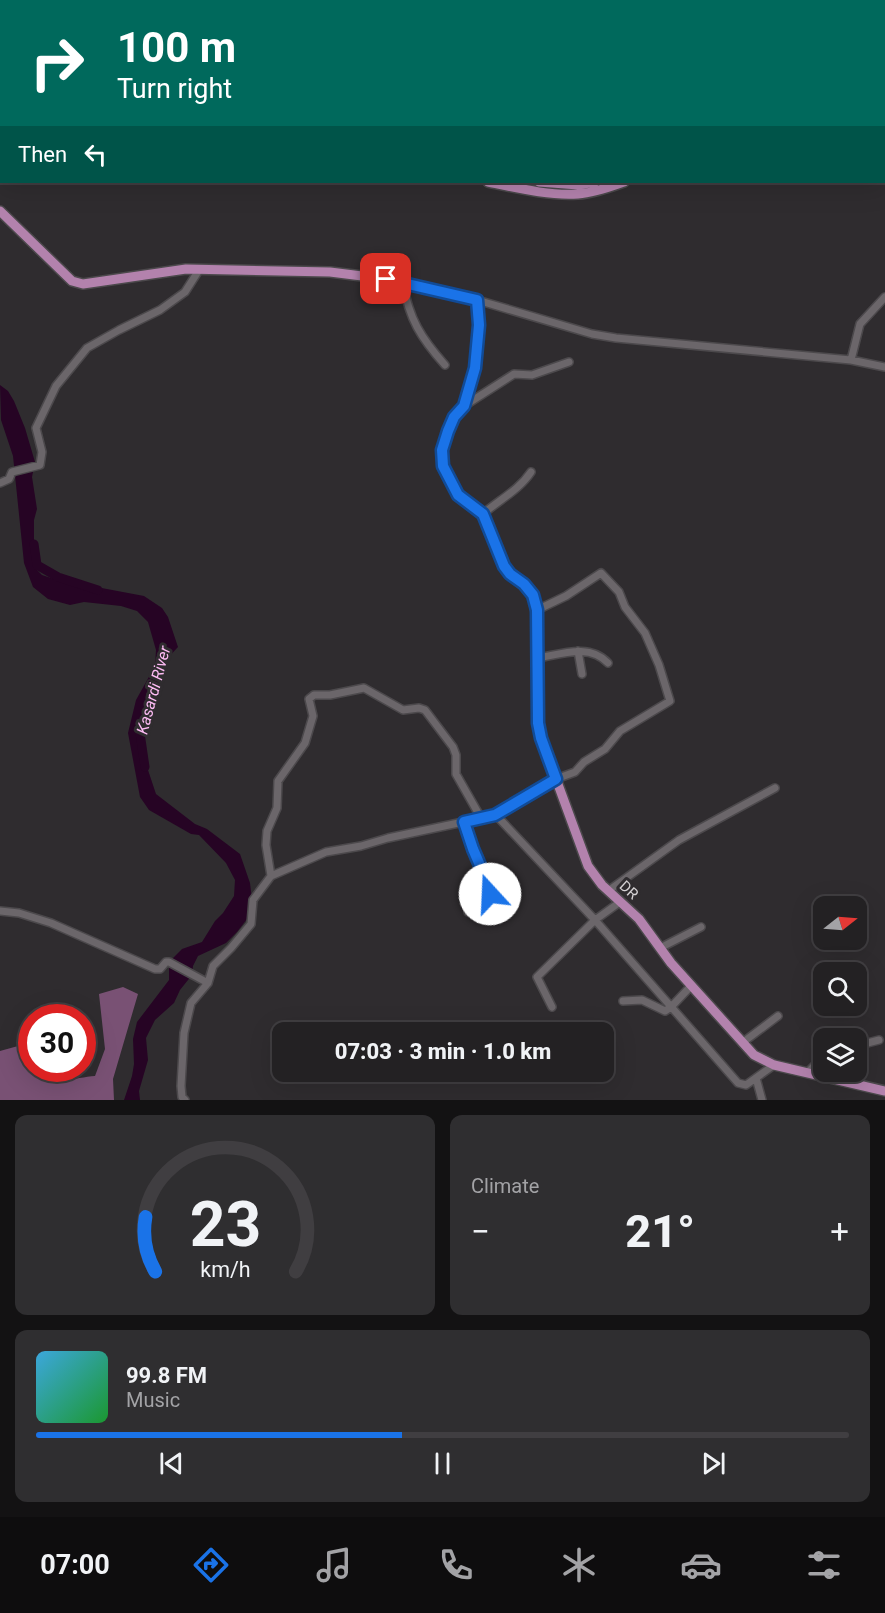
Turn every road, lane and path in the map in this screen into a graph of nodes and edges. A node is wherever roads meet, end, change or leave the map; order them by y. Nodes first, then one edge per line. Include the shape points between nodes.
1 (492, 183) edge
2 (552, 183) edge
3 (589, 183) edge
4 (621, 183) edge
5 (0, 211) edge
6 (199, 270) junction
7 (403, 283) junction
8 (885, 297) edge
9 (477, 300) junction
10 (851, 360) junction
11 (569, 362) dead end
12 (445, 365) dead end
13 (885, 367) edge
14 (464, 406) junction
15 (531, 472) dead end
16 (0, 483) edge
17 (483, 514) junction
18 (537, 610) junction
19 (578, 651) junction
20 (538, 658) junction
21 (608, 663) dead end
22 (582, 674) dead end
23 (556, 779) junction
24 (775, 788) dead end
25 (495, 815) junction
26 (482, 818) junction
27 (464, 822) junction
28 (271, 876) junction
29 (608, 891) junction
30 (621, 902) junction
31 (0, 911) edge
32 (468, 912) dead end
33 (595, 920) junction
34 (701, 927) dead end
35 (660, 948) junction
36 (208, 983) junction
37 (691, 986) junction
38 (622, 1001) dead end
39 (552, 1007) dead end
40 (671, 1007) junction
41 (778, 1016) dead end
42 (879, 1040) dead end
43 (742, 1043) junction
44 (867, 1043) edge
45 (774, 1065) junction
46 (813, 1067) edge
47 (807, 1073) junction
48 (756, 1078) junction
49 (885, 1091) edge
50 (185, 1100) edge
51 (762, 1100) edge

1 - 4 main road via 579,194
2 - 3 main road
5 - 6 main road via 72,281 83,284
6 - 7 main road via 330,272
6 - 16 street via 185,292 160,310 87,348 56,386 36,428 42,452 40,465 12,472 9,479
7 - 9 main road
7 - 12 street via 414,322
8 - 10 street via 860,324
9 - 10 street via 616,338
9 - 14 main road via 475,368
10 - 13 street
11 - 14 street via 532,375 514,374
14 - 17 main road via 448,431 442,450 443,466 458,495
15 - 17 street
17 - 18 main road, DR via 504,566 533,595
18 - 20 main road, DR
18 - 23 street via 566,597 601,573 644,630 671,698 668,704 620,731 605,749 577,770
19 - 20 street
19 - 21 street via 600,655
19 - 22 street
20 - 23 main road, DR via 538,723
23 - 25 street
23 - 29 main road, DR via 588,866
24 - 29 street via 679,840
25 - 26 street
25 - 33 street
26 - 27 street
26 - 28 street via 456,774 453,747 425,710 403,710 364,688 314,696 309,699 313,716 305,743 278,781 277,808 266,837
27 - 28 street via 326,852
27 - 32 street via 491,892
28 - 36 street via 253,900 251,924 213,966
29 - 30 main road, DR
30 - 33 street
30 - 35 main road, DR
31 - 36 street via 51,923 155,969 169,962
33 - 39 street via 537,977
33 - 40 street
34 - 35 street
35 - 37 main road, DR
36 - 50 street via 191,1002 184,1033 181,1086
37 - 40 street
37 - 43 main road, DR
38 - 40 street via 642,1000 665,1011
40 - 48 street via 738,1083 744,1086
41 - 43 street
42 - 44 street
43 - 45 main road, DR via 754,1055
45 - 47 main road, DR
45 - 48 street
46 - 47 street
47 - 49 main road, DR
48 - 51 street

